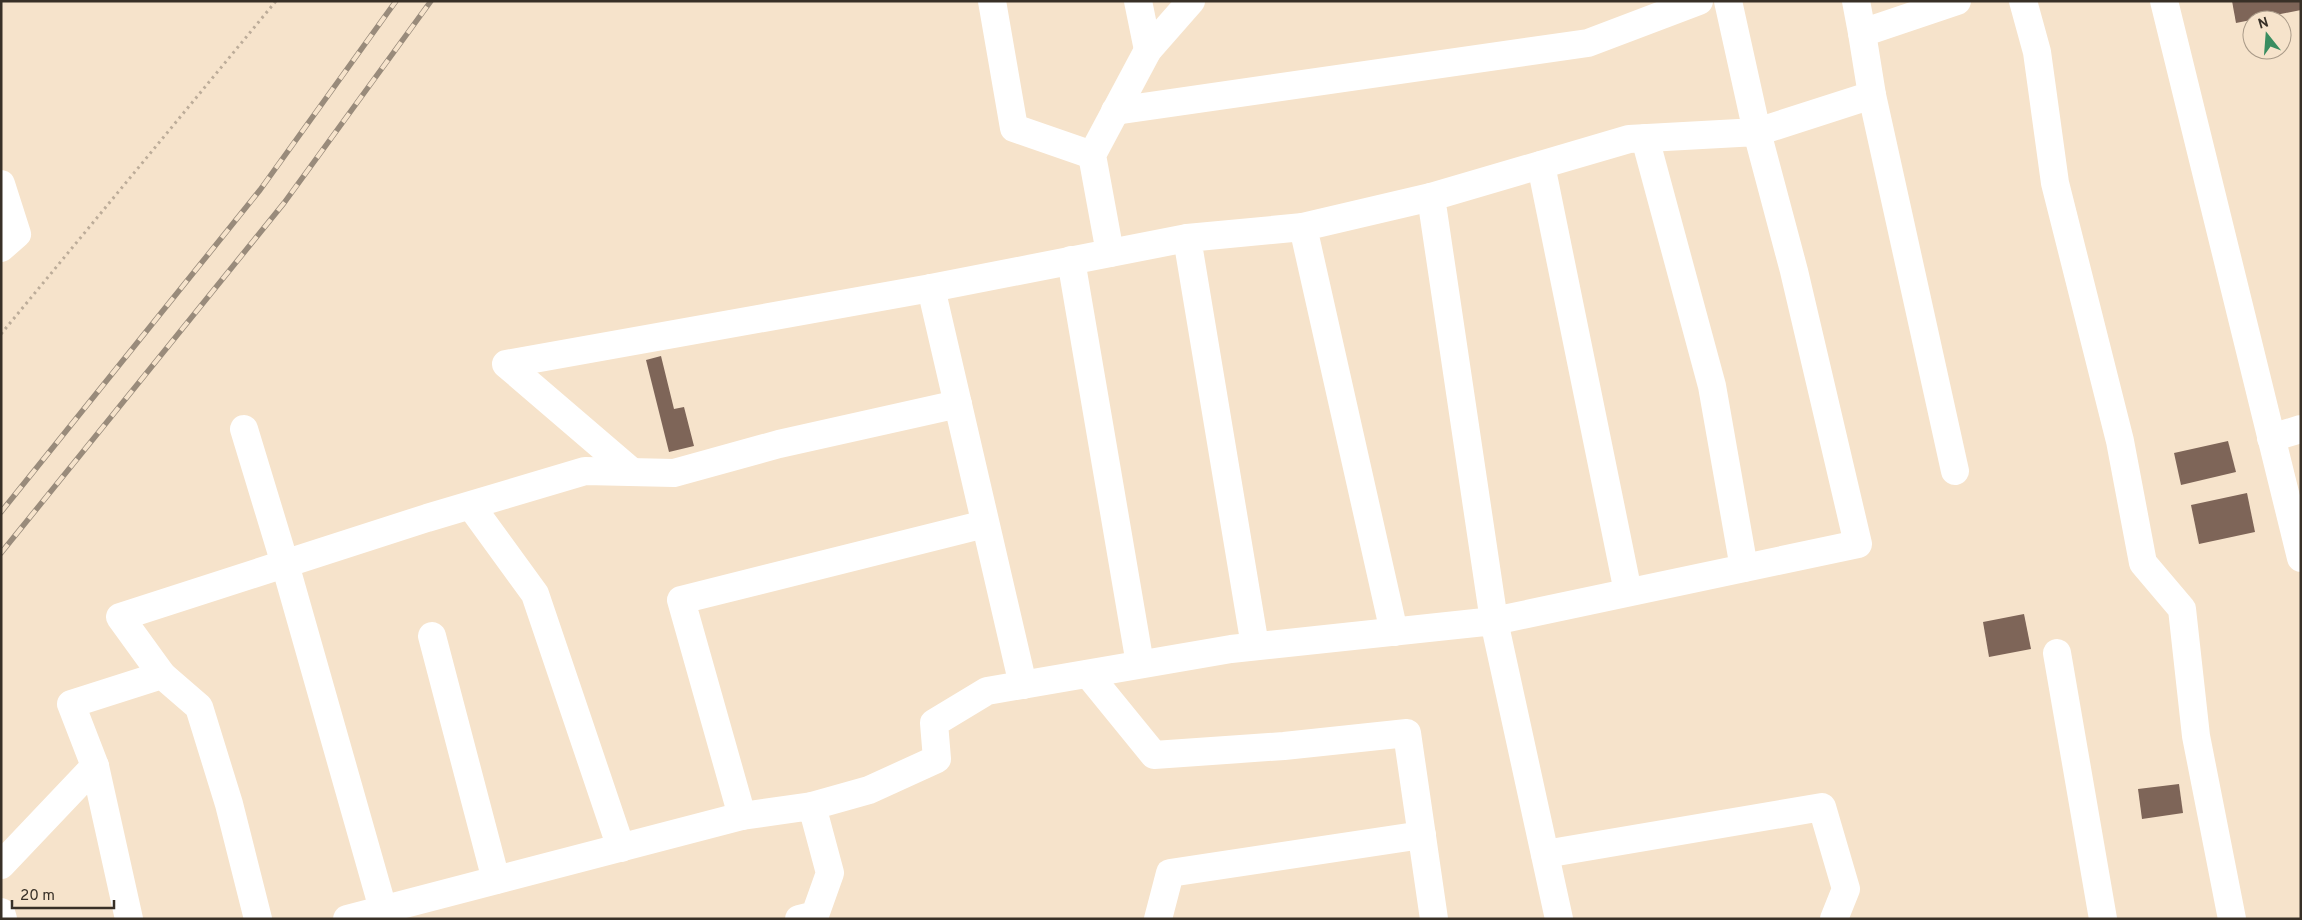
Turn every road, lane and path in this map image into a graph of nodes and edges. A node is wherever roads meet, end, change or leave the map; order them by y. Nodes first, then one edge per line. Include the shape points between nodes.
1 (276, 1) edge
2 (992, 1) edge
3 (1138, 1) edge
4 (1190, 1) edge
5 (1699, 1) edge
6 (1728, 1) edge
7 (1856, 1) edge
8 (1957, 1) edge
9 (2023, 1) edge
10 (2164, 1) edge
11 (1862, 33) junction
12 (1148, 50) junction
13 (1872, 95) junction
14 (1115, 111) junction
15 (1757, 132) junction
16 (1645, 138) junction
17 (1092, 155) junction
18 (1541, 165) junction
19 (1, 184) edge
20 (1432, 198) junction
21 (1304, 227) junction
22 (1188, 238) junction
23 (1, 248) edge
24 (1110, 253) junction
25 (1071, 260) junction
26 (931, 288) junction
27 (1, 334) edge
28 (958, 404) junction
29 (244, 429) dead end
30 (2301, 429) edge
31 (2272, 438) junction
32 (1955, 471) dead end
33 (632, 472) junction
34 (471, 506) junction
35 (985, 524) junction
36 (2301, 558) edge
37 (285, 564) junction
38 (1744, 568) junction
39 (1628, 592) junction
40 (1494, 621) junction
41 (1394, 632) junction
42 (432, 636) dead end
43 (1255, 646) junction
44 (2057, 653) dead end
45 (1140, 664) junction
46 (1088, 674) junction
47 (162, 675) junction
48 (1023, 685) junction
49 (95, 766) junction
50 (812, 806) junction
51 (742, 816) junction
52 (1422, 835) junction
53 (621, 848) junction
54 (1545, 854) junction
55 (1, 865) edge
56 (496, 880) junction
57 (383, 909) junction
58 (1, 912) edge
59 (3, 919) edge
60 (129, 919) edge
61 (258, 919) edge
62 (347, 919) edge
63 (799, 919) edge
64 (1158, 919) edge
65 (1434, 919) edge
66 (1559, 919) edge
67 (1834, 919) edge
68 (2103, 919) edge
69 (2232, 919) edge

1 - 27 path
2 - 17 street via 1014,128
3 - 12 street
4 - 12 street
5 - 14 street via 1588,43
6 - 15 street
7 - 11 street
8 - 11 street
9 - 69 street via 2037,52 2055,183 2120,441 2143,562 2182,609 2196,736
10 - 31 street
11 - 13 street
12 - 14 street
13 - 15 street
13 - 32 street
14 - 17 street
15 - 16 street
15 - 38 street via 1794,271 1858,544
16 - 18 street via 1629,139
16 - 38 street via 1712,386
17 - 24 street
18 - 20 street
18 - 39 street
19 - 23 street via 17,234
20 - 21 street
20 - 40 street
21 - 22 street
21 - 41 street
22 - 24 street
22 - 43 street
24 - 25 street
25 - 26 street
25 - 45 street
26 - 28 street
26 - 33 street via 506,364
28 - 33 street via 779,444 674,473
28 - 35 street
29 - 37 street
30 - 31 street
31 - 36 street
33 - 34 street via 585,471
34 - 37 street
34 - 53 street via 535,594
35 - 48 street
35 - 51 street via 681,600
37 - 47 street via 120,618
37 - 57 street
38 - 39 street
39 - 40 street
40 - 41 street
40 - 54 street
41 - 43 street
42 - 56 street
43 - 45 street
44 - 68 street
45 - 46 street
46 - 48 street
46 - 52 street via 1154,755 1407,733
47 - 49 street via 71,704
47 - 61 street via 199,707 229,804
48 - 50 street via 987,691 934,722 937,759 869,790
49 - 55 street
49 - 60 street
50 - 51 street
50 - 63 street via 830,872 815,915
51 - 53 street
52 - 64 street via 1170,872
52 - 65 street
53 - 56 street
54 - 66 street
54 - 67 street via 1822,807 1846,889
56 - 57 street
57 - 62 street
58 - 59 street

